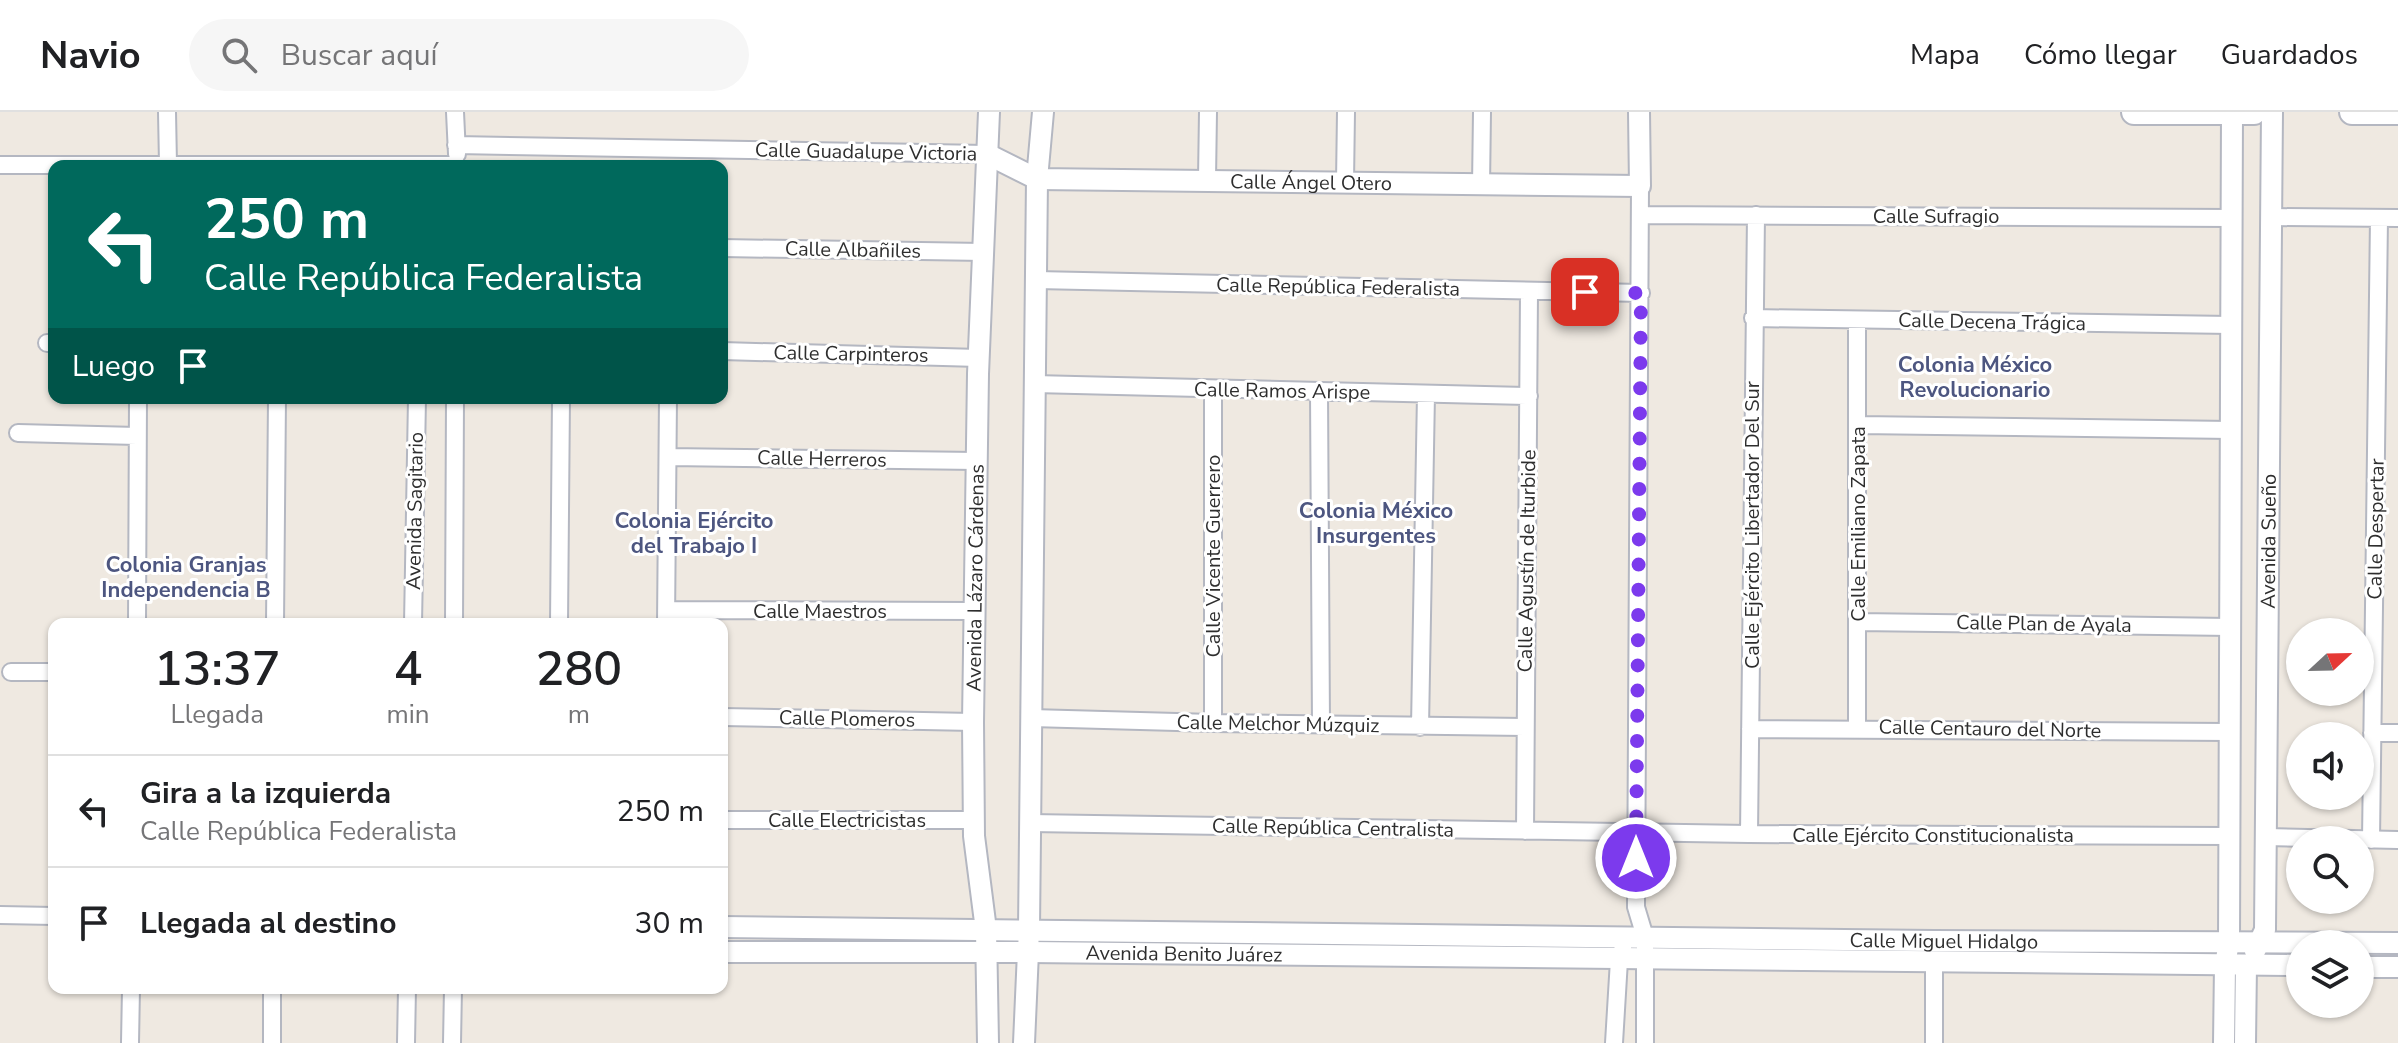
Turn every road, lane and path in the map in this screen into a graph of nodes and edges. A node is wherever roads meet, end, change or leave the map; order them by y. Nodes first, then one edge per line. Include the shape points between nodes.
1 (167, 112) edge
2 (455, 112) edge
3 (989, 112) edge
4 (1043, 112) edge
5 (1208, 112) edge
6 (1346, 112) edge
7 (1482, 112) edge
8 (1639, 112) edge
9 (2134, 112) edge
10 (2232, 112) edge
11 (2254, 112) edge
12 (2272, 112) edge
13 (2352, 112) edge
14 (2398, 112) edge
15 (456, 145) junction
16 (987, 154) junction
17 (168, 160) edge
18 (457, 160) edge
19 (0, 165) edge
20 (48, 165) edge
21 (1037, 179) junction
22 (1207, 179) junction
23 (1345, 182) junction
24 (1481, 186) junction
25 (1640, 186) junction
26 (1641, 215) junction
27 (1756, 215) junction
28 (2271, 217) junction
29 (2232, 218) junction
30 (2379, 218) junction
31 (2398, 218) edge
32 (728, 248) edge
33 (984, 252) junction
34 (1036, 280) junction
35 (1529, 292) junction
36 (1641, 293) junction
37 (1753, 318) junction
38 (2379, 318) junction
39 (2398, 318) edge
40 (1857, 320) junction
41 (2231, 325) junction
42 (728, 351) edge
43 (979, 358) junction
44 (1034, 384) junction
45 (1213, 389) junction
46 (1319, 392) junction
47 (1426, 394) junction
48 (1529, 396) junction
49 (138, 404) edge
50 (277, 404) edge
51 (417, 404) edge
52 (455, 404) edge
53 (561, 404) edge
54 (668, 404) edge
55 (1859, 425) junction
56 (2231, 430) junction
57 (18, 433) dead end
58 (137, 436) junction
59 (668, 457) junction
60 (977, 461) junction
61 (973, 611) junction
62 (666, 617) edge
63 (137, 618) edge
64 (275, 618) edge
65 (413, 618) edge
66 (454, 618) edge
67 (559, 618) edge
68 (1857, 622) junction
69 (2230, 627) junction
70 (11, 672) dead end
71 (48, 672) edge
72 (728, 717) edge
73 (1031, 718) junction
74 (973, 722) junction
75 (2372, 722) edge
76 (1213, 723) junction
77 (1321, 725) junction
78 (1420, 727) junction
79 (1525, 727) junction
80 (1857, 728) junction
81 (1750, 729) junction
82 (2230, 732) junction
83 (2374, 733) edge
84 (2398, 733) edge
85 (728, 820) edge
86 (973, 820) junction
87 (1030, 823) junction
88 (1525, 831) junction
89 (1636, 833) junction
90 (1749, 834) junction
91 (2229, 836) junction
92 (2266, 837) junction
93 (2286, 838) edge
94 (2374, 840) edge
95 (2398, 840) edge
96 (0, 915) edge
97 (48, 916) edge
98 (728, 927) edge
99 (1029, 929) junction
100 (986, 930) junction
101 (1636, 937) junction
102 (2262, 941) junction
103 (2229, 942) junction
104 (2398, 943) edge
105 (728, 952) edge
106 (987, 952) junction
107 (1028, 952) junction
108 (1645, 959) junction
109 (1619, 960) junction
110 (1934, 964) junction
111 (2225, 965) junction
112 (2246, 965) junction
113 (2286, 965) edge
114 (2374, 967) edge
115 (2398, 967) edge
116 (131, 994) edge
117 (272, 994) edge
118 (407, 994) edge
119 (453, 994) edge
120 (130, 1043) edge
121 (272, 1043) edge
122 (406, 1043) edge
123 (452, 1043) edge
124 (988, 1043) edge
125 (1024, 1043) edge
126 (1614, 1043) edge
127 (1645, 1043) edge
128 (1934, 1043) edge
129 (2224, 1043) edge
130 (2245, 1043) edge

1 - 17 street
2 - 15 street
3 - 16 street, Avenida Lázaro Cárdenas
4 - 21 street
5 - 22 street
6 - 23 street
7 - 24 street
8 - 25 street
9 - 10 main road
10 - 11 main road
10 - 29 street, Avenida Sueño
12 - 28 street, Avenida Sueño
13 - 14 main road
15 - 16 street, Calle Guadalupe Victoria
15 - 18 street
16 - 21 street, Calle Ángel Otero
16 - 33 street, Avenida Lázaro Cárdenas
19 - 20 street
21 - 22 street, Calle Ángel Otero
21 - 34 street
22 - 23 street, Calle Ángel Otero
23 - 24 street, Calle Ángel Otero
24 - 25 street, Calle Ángel Otero
25 - 26 street
26 - 27 street, Calle Sufragio
26 - 36 street
27 - 29 street, Calle Sufragio
27 - 37 street, Calle Ejército Libertador Del Sur
28 - 30 street
28 - 92 street, Avenida Sueño
29 - 41 street, Avenida Sueño
30 - 31 street
30 - 38 street, Calle Despertar
32 - 33 street, Calle Albañiles
33 - 43 street, Avenida Lázaro Cárdenas
34 - 35 street, Calle República Federalista
34 - 44 street
35 - 36 street, Calle República Federalista
35 - 48 street, Calle Agustín de Iturbide
36 - 89 street
37 - 40 street, Calle Decena Trágica
37 - 81 street, Calle Ejército Libertador Del Sur
38 - 39 street
38 - 75 street, Calle Despertar
40 - 41 street, Calle Decena Trágica
40 - 55 street, Calle Emiliano Zapata
41 - 56 street, Avenida Sueño
42 - 43 street, Calle Carpinteros
43 - 60 street, Avenida Lázaro Cárdenas
44 - 45 street, Calle Ramos Arispe
44 - 73 street
45 - 46 street, Calle Ramos Arispe
45 - 76 street, Calle Vicente Guerrero
46 - 47 street, Calle Ramos Arispe
46 - 77 street
47 - 48 street, Calle Ramos Arispe
47 - 78 street
48 - 79 street, Calle Agustín de Iturbide
49 - 58 street
50 - 64 street
51 - 65 street, Avenida Sagitario
52 - 66 street, Avenida Sagitario
53 - 67 street
54 - 59 street
55 - 56 street
55 - 68 street, Calle Emiliano Zapata
56 - 69 street, Avenida Sueño
57 - 58 street
58 - 63 street
59 - 60 street, Calle Herreros
59 - 62 street
60 - 61 street, Avenida Lázaro Cárdenas
61 - 62 street, Calle Maestros
61 - 74 street, Avenida Lázaro Cárdenas
68 - 69 street, Calle Plan de Ayala
68 - 80 street, Calle Emiliano Zapata
69 - 82 street, Avenida Sueño
70 - 71 street
72 - 74 street, Calle Plomeros
73 - 76 street, Calle Melchor Múzquiz
73 - 87 street
74 - 86 street, Avenida Lázaro Cárdenas
76 - 77 street, Calle Melchor Múzquiz
77 - 78 street, Calle Melchor Múzquiz
78 - 79 street, Calle Melchor Múzquiz
79 - 88 street, Calle Agustín de Iturbide
80 - 81 street, Calle Centauro del Norte
80 - 82 street, Calle Centauro del Norte
81 - 90 street, Calle Ejército Libertador Del Sur
82 - 91 street, Avenida Sueño
83 - 84 street
85 - 86 street, Calle Electricistas
86 - 100 street, Avenida Lázaro Cárdenas
87 - 88 street, Calle República Centralista
87 - 99 street
88 - 89 street, Calle República Centralista
89 - 90 street, Calle Ejército Constitucionalista
89 - 101 street
90 - 91 street, Calle Ejército Constitucionalista
91 - 103 street, Avenida Sueño
92 - 93 street
92 - 102 street, Avenida Sueño
94 - 95 street
96 - 97 street
98 - 100 street, Avenida Benito Juárez
99 - 100 street, Avenida Benito Juárez
99 - 101 street, Avenida Benito Juárez
99 - 107 street
100 - 106 street, Avenida Lázaro Cárdenas
101 - 103 street, Calle Miguel Hidalgo
101 - 108 street
101 - 109 street
102 - 103 street, Calle Miguel Hidalgo
102 - 104 street, Calle Miguel Hidalgo
102 - 112 street, Avenida Sueño
103 - 111 street, Avenida Sueño
105 - 106 street, Avenida Benito Juárez
106 - 107 street, Avenida Benito Juárez
106 - 124 street, Avenida Lázaro Cárdenas
107 - 109 street, Avenida Benito Juárez
107 - 125 street
108 - 109 street, Avenida Benito Juárez
108 - 110 street, Calle Miguel Hidalgo
108 - 127 street
109 - 126 street
110 - 111 street, Calle Miguel Hidalgo
110 - 128 street
111 - 112 street, Calle Miguel Hidalgo
111 - 129 street, Avenida Sueño
112 - 113 street, Calle Miguel Hidalgo
112 - 130 street
114 - 115 street
116 - 120 street
117 - 121 street
118 - 122 street
119 - 123 street

